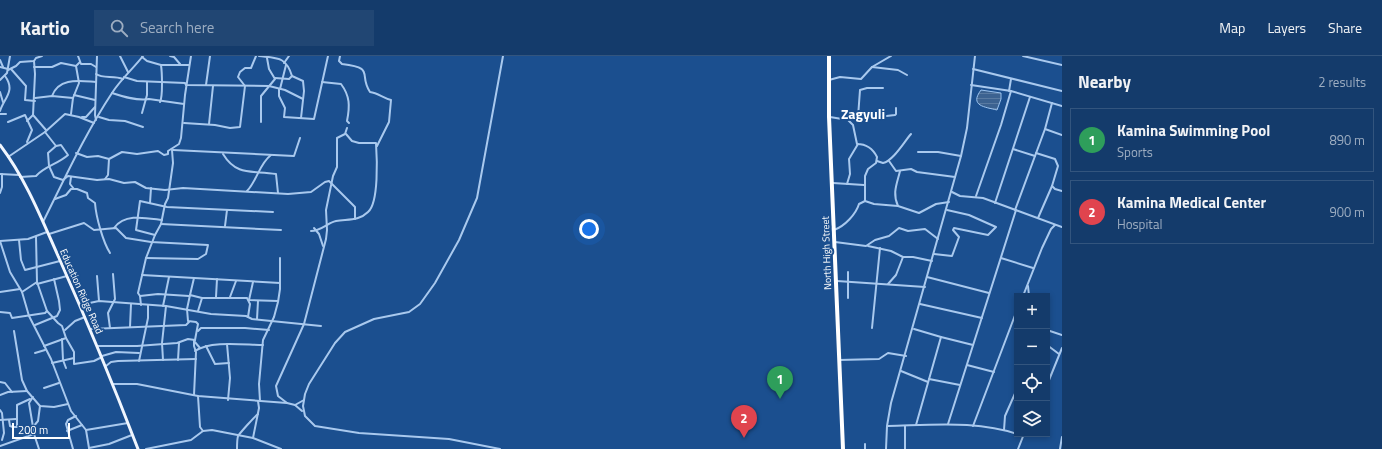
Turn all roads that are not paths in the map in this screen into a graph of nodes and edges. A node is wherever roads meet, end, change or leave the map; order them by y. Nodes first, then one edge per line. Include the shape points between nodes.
1 (10, 56) edge
2 (42, 56) edge
3 (78, 56) edge
4 (97, 56) edge
5 (120, 56) edge
6 (170, 56) edge
7 (174, 56) edge
8 (191, 56) edge
9 (210, 56) edge
10 (256, 56) edge
11 (259, 56) edge
12 (289, 56) edge
13 (328, 56) edge
14 (340, 56) edge
15 (503, 56) edge
16 (829, 56) edge
17 (891, 56) edge
18 (975, 56) edge
19 (1023, 56) edge
20 (143, 57) edge
21 (1029, 57) edge
22 (267, 58) junction
23 (34, 59) edge
24 (0, 60) edge
25 (80, 62) junction
26 (180, 64) junction
27 (285, 64) junction
28 (161, 65) junction
29 (189, 65) junction
30 (1062, 65) edge
31 (76, 66) junction
32 (2, 67) edge
33 (34, 67) junction
34 (96, 67) junction
35 (872, 67) junction
36 (9, 69) junction
37 (973, 69) junction
38 (128, 72) junction
39 (96, 74) junction
40 (906, 75) dead end
41 (5, 76) junction
42 (292, 76) junction
43 (123, 78) junction
44 (275, 78) junction
45 (281, 78) junction
46 (1011, 79) junction
47 (0, 80) edge
48 (78, 80) junction
49 (828, 80) junction
50 (96, 82) junction
51 (147, 82) junction
52 (161, 82) junction
53 (322, 82) junction
54 (186, 85) junction
55 (206, 85) junction
56 (972, 85) junction
57 (213, 86) junction
58 (245, 86) junction
59 (269, 86) junction
60 (883, 88) dead end
61 (279, 89) junction
62 (1010, 91) junction
63 (1062, 91) edge
64 (0, 92) edge
65 (112, 93) junction
66 (74, 95) junction
67 (52, 96) junction
68 (1030, 97) junction
69 (73, 98) junction
70 (146, 99) junction
71 (303, 99) junction
72 (35, 100) junction
73 (95, 100) junction
74 (4, 102) junction
75 (160, 102) junction
76 (1052, 103) junction
77 (184, 104) junction
78 (1062, 106) edge
79 (95, 107) junction
80 (896, 108) dead end
81 (0, 110) edge
82 (142, 113) dead end
83 (0, 114) edge
84 (6, 114) dead end
85 (71, 114) junction
86 (33, 115) junction
87 (99, 116) junction
88 (79, 117) junction
89 (829, 117) junction
90 (858, 117) junction
91 (301, 118) junction
92 (96, 120) junction
93 (848, 120) junction
94 (27, 121) junction
95 (8, 122) dead end
96 (184, 122) junction
97 (261, 122) dead end
98 (94, 123) junction
99 (349, 123) dead end
100 (209, 124) junction
101 (143, 127) dead end
102 (347, 128) dead end
103 (1045, 129) junction
104 (45, 131) junction
105 (345, 134) junction
106 (911, 134) dead end
107 (1062, 135) edge
108 (300, 138) dead end
109 (26, 143) junction
110 (858, 144) junction
111 (0, 145) edge
112 (56, 146) junction
113 (376, 147) junction
114 (1013, 149) junction
115 (172, 150) junction
116 (918, 152) dead end
117 (76, 153) junction
118 (222, 153) junction
119 (271, 154) junction
120 (1035, 154) junction
121 (961, 156) junction
122 (8, 157) junction
123 (109, 159) junction
124 (878, 161) junction
125 (888, 161) junction
126 (50, 166) junction
127 (900, 171) junction
128 (259, 172) junction
129 (1, 174) edge
130 (20, 176) junction
131 (71, 177) junction
132 (955, 177) junction
133 (105, 179) junction
134 (63, 180) junction
135 (332, 183) junction
136 (831, 183) junction
137 (847, 184) junction
138 (864, 185) junction
139 (1052, 186) junction
140 (1, 187) edge
141 (151, 188) junction
142 (169, 188) junction
143 (74, 189) junction
144 (247, 191) junction
145 (1062, 191) edge
146 (952, 192) junction
147 (0, 193) edge
148 (278, 193) junction
149 (976, 196) junction
150 (55, 199) junction
151 (865, 201) junction
152 (949, 202) junction
153 (150, 203) junction
154 (995, 203) junction
155 (165, 206) junction
156 (898, 206) junction
157 (226, 210) junction
158 (947, 210) junction
159 (1015, 210) junction
160 (273, 212) dead end
161 (137, 217) junction
162 (355, 219) junction
163 (1038, 219) junction
164 (162, 220) junction
165 (43, 222) junction
166 (1050, 223) junction
167 (161, 224) junction
168 (1055, 225) junction
169 (327, 226) junction
170 (225, 227) junction
171 (1062, 227) edge
172 (114, 228) junction
173 (314, 228) dead end
174 (1051, 229) junction
175 (102, 230) junction
176 (281, 230) dead end
177 (833, 230) junction
178 (311, 231) dead end
179 (317, 231) junction
180 (48, 233) junction
181 (155, 234) junction
182 (36, 237) junction
183 (938, 239) junction
184 (19, 240) junction
185 (0, 241) edge
186 (151, 242) junction
187 (834, 242) junction
188 (866, 246) junction
189 (323, 247) junction
190 (880, 248) junction
191 (110, 253) dead end
192 (934, 254) junction
193 (903, 257) junction
194 (146, 258) junction
195 (280, 258) dead end
196 (1001, 258) junction
197 (60, 261) junction
198 (932, 262) junction
199 (38, 265) junction
200 (1033, 268) junction
201 (848, 272) dead end
202 (113, 274) dead end
203 (142, 274) junction
204 (67, 276) junction
205 (97, 276) dead end
206 (168, 277) junction
207 (928, 277) junction
208 (194, 278) junction
209 (54, 279) junction
210 (216, 279) junction
211 (236, 281) junction
212 (835, 281) junction
213 (848, 281) junction
214 (253, 282) junction
215 (875, 282) junction
216 (37, 283) junction
217 (280, 283) junction
218 (888, 284) junction
219 (1028, 285) junction
220 (925, 287) junction
221 (20, 289) junction
222 (0, 292) edge
223 (22, 292) junction
224 (990, 293) junction
225 (1024, 293) edge
226 (1029, 293) edge
227 (164, 295) junction
228 (140, 296) junction
229 (189, 296) junction
230 (216, 297) junction
231 (230, 297) junction
232 (202, 298) junction
233 (848, 298) dead end
234 (249, 300) junction
235 (99, 301) junction
236 (258, 301) junction
237 (278, 301) junction
238 (112, 302) junction
239 (80, 304) junction
240 (131, 304) junction
241 (920, 304) junction
242 (141, 305) junction
243 (148, 305) junction
244 (164, 306) junction
245 (187, 309) junction
246 (47, 311) junction
247 (198, 311) junction
248 (0, 312) edge
249 (29, 316) junction
250 (85, 316) junction
251 (248, 317) junction
252 (53, 318) junction
253 (982, 318) junction
254 (257, 319) junction
255 (273, 320) junction
256 (1014, 320) edge
257 (189, 322) junction
258 (304, 324) junction
259 (35, 325) junction
260 (164, 325) junction
261 (146, 326) junction
262 (321, 326) dead end
263 (130, 327) junction
264 (110, 328) junction
265 (872, 328) dead end
266 (90, 329) junction
267 (914, 329) junction
268 (65, 330) junction
269 (269, 330) junction
270 (14, 331) dead end
271 (198, 331) junction
272 (1050, 331) edge
273 (1062, 335) edge
274 (941, 337) junction
275 (66, 338) junction
276 (62, 339) junction
277 (195, 341) junction
278 (162, 343) junction
279 (179, 343) junction
280 (227, 344) junction
281 (141, 345) junction
282 (264, 345) junction
283 (973, 345) junction
284 (44, 346) junction
285 (97, 346) junction
286 (206, 346) junction
287 (1050, 347) edge
288 (200, 348) junction
289 (1062, 349) edge
290 (45, 350) junction
291 (195, 351) junction
292 (35, 353) dead end
293 (140, 353) junction
294 (1060, 354) junction
295 (906, 356) junction
296 (102, 357) junction
297 (74, 358) junction
298 (196, 359) junction
299 (63, 360) junction
300 (163, 360) junction
301 (178, 360) junction
302 (138, 361) junction
303 (838, 361) junction
304 (52, 363) junction
305 (228, 363) junction
306 (967, 365) junction
307 (106, 366) junction
308 (66, 368) dead end
309 (901, 372) junction
310 (994, 372) junction
311 (1050, 378) edge
312 (929, 380) junction
313 (0, 382) edge
314 (59, 383) junction
315 (113, 384) junction
316 (960, 385) junction
317 (44, 388) dead end
318 (27, 391) junction
319 (12, 392) junction
320 (0, 396) edge
321 (194, 396) junction
322 (198, 396) junction
323 (278, 396) junction
324 (1014, 396) edge
325 (32, 398) junction
326 (228, 400) junction
327 (304, 400) junction
328 (259, 401) junction
329 (275, 402) junction
330 (287, 403) junction
331 (68, 404) junction
332 (40, 406) junction
333 (295, 406) junction
334 (0, 410) edge
335 (303, 412) junction
336 (258, 414) junction
337 (76, 416) junction
338 (1, 420) edge
339 (9, 420) junction
340 (16, 420) junction
341 (128, 423) junction
342 (948, 424) junction
343 (82, 425) junction
344 (916, 425) junction
345 (887, 426) junction
346 (905, 426) junction
347 (973, 426) junction
348 (33, 427) junction
349 (16, 428) junction
350 (86, 430) junction
351 (1004, 430) junction
352 (67, 431) junction
353 (202, 432) junction
354 (1014, 432) edge
355 (34, 434) junction
356 (239, 434) junction
357 (132, 435) junction
358 (1023, 437) edge
359 (1062, 437) edge
360 (253, 438) junction
361 (1, 439) edge
362 (6, 444) junction
363 (865, 444) dead end
364 (0, 446) edge
365 (89, 448) edge
366 (39, 449) edge
367 (73, 449) edge
368 (138, 449) edge
369 (146, 449) edge
370 (236, 449) edge
371 (280, 449) edge
372 (500, 449) edge
373 (843, 449) edge
374 (865, 449) edge
375 (886, 449) edge
376 (905, 449) edge
377 (1018, 449) edge
378 (1060, 449) edge

1 - 36 street
2 - 23 street
3 - 25 street
4 - 34 street
5 - 38 street
6 - 7 street
7 - 26 street
8 - 29 street
9 - 55 street
10 - 58 street via 251,68 245,68 238,75
11 - 22 street
12 - 27 street
13 - 53 street
14 - 113 street via 339,61 342,64 356,66 364,71 370,92 391,100 390,120
15 - 327 street via 477,198 436,284 420,304 409,312 374,319 344,332 309,384
16 - 49 highway, North High Street
17 - 35 street
18 - 37 street
19 - 21 street
20 - 28 street via 147,61
20 - 38 street
21 - 30 street
22 - 27 street via 278,57
22 - 44 street
23 - 33 street
23 - 36 street via 20,62
24 - 32 street
25 - 31 street
25 - 34 street
26 - 28 street
26 - 29 street
27 - 42 street via 292,71
27 - 45 street
28 - 52 street
29 - 54 street
31 - 33 street via 61,63 52,67
31 - 48 street
32 - 36 street
33 - 72 street
34 - 39 street
35 - 40 street via 898,70
35 - 49 street via 861,79 840,77
36 - 41 street
36 - 72 street via 26,86 25,100
37 - 46 street
37 - 56 street
38 - 43 street
39 - 43 street via 100,77
39 - 50 street
41 - 47 street
41 - 74 street via 9,83 8,98
42 - 45 street via 290,79
42 - 71 street via 303,81
43 - 51 street
43 - 65 street
44 - 45 street
44 - 59 street via 274,83
45 - 61 street
46 - 62 street
46 - 63 street
48 - 50 street
48 - 66 street
48 - 67 street via 67,81 57,88
49 - 89 highway, North High Street
50 - 73 street
51 - 52 street
51 - 70 street
52 - 54 street
52 - 75 street via 163,88
53 - 91 street via 314,119
53 - 99 street via 341,84 343,87 350,105 347,121
54 - 55 street
54 - 77 street
55 - 57 street
56 - 62 street
56 - 121 street
57 - 58 street
57 - 100 street
58 - 59 street
58 - 100 street via 240,127
59 - 61 street
59 - 97 street via 261,96
60 - 90 street via 860,90
61 - 71 street
61 - 91 street via 279,96 285,108 284,117
62 - 68 street
62 - 149 street
64 - 74 street
65 - 70 street
65 - 87 street
66 - 69 street
66 - 73 street
67 - 69 street
67 - 72 street
68 - 76 street
68 - 114 street
69 - 85 street
70 - 75 street
70 - 82 street
71 - 91 street
72 - 86 street
73 - 79 street
74 - 81 street
75 - 77 street
76 - 78 street
76 - 103 street
77 - 96 street
79 - 88 street via 86,117
79 - 92 street
80 - 90 street via 895,115
83 - 84 street
85 - 88 street
85 - 104 street via 64,115
86 - 94 street
86 - 104 street
87 - 92 street
87 - 101 street
88 - 98 street
89 - 93 street
89 - 136 highway, North High Street
90 - 93 street
92 - 98 street
93 - 110 street via 853,125
94 - 95 street via 23,115
94 - 109 street via 32,130
96 - 100 street
96 - 115 street via 179,144
98 - 117 street
102 - 105 street
103 - 107 street
103 - 120 street
104 - 109 street
104 - 112 street
105 - 113 street via 352,141 376,143
105 - 135 street via 337,138 337,167
106 - 125 street via 901,149
108 - 119 street via 296,156
109 - 122 street
110 - 124 street via 870,147
110 - 137 street via 849,159 850,174
111 - 122 main road, Education Ridge Road
112 - 126 street via 48,153
112 - 126 street via 61,146 68,155
113 - 162 street via 377,169 372,206 367,213
114 - 120 street
114 - 154 street
115 - 118 street
115 - 123 street via 164,155 158,151 137,154 122,152
115 - 142 street via 173,163
116 - 121 street
117 - 123 street
117 - 134 street
118 - 119 street
118 - 128 street via 229,164 238,169
119 - 128 street
120 - 139 street via 1058,162
120 - 159 street
121 - 132 street
122 - 130 main road, Education Ridge Road
123 - 133 street via 108,176
124 - 125 street
124 - 138 street via 868,168
125 - 127 street via 895,170
126 - 130 street via 36,176
126 - 134 street via 54,177
127 - 132 street via 911,169
127 - 156 street via 894,189 894,198
128 - 144 street via 255,183
128 - 148 street via 277,175
129 - 130 street
129 - 140 street
130 - 165 main road, Education Ridge Road
131 - 133 street
131 - 134 street
131 - 143 street via 70,182
132 - 146 street
133 - 141 street via 124,183 135,182
134 - 150 street
135 - 148 street via 326,181 312,192
135 - 162 street via 355,206
135 - 169 street via 326,210
136 - 137 street
136 - 177 highway, North High Street
137 - 138 street
138 - 151 street
139 - 145 street
139 - 163 street
140 - 147 street
141 - 142 street
141 - 153 street
142 - 144 street
142 - 155 street
143 - 150 street
143 - 175 street via 85,191 89,200 95,202 97,220
144 - 148 street
146 - 149 street via 960,196
146 - 152 street
149 - 154 street
150 - 165 street
151 - 156 street
151 - 177 street via 859,204 845,223
152 - 156 street via 936,204 919,213
152 - 158 street
153 - 155 street
153 - 161 street via 140,201
154 - 159 street
155 - 157 street
155 - 164 street
157 - 160 street
157 - 170 street
158 - 183 street
158 - 192 street via 969,215 996,227 988,235 954,228 960,237 952,256
159 - 163 street
159 - 196 street
161 - 164 street
161 - 172 street via 119,222
161 - 181 street via 136,230
162 - 169 street
163 - 166 street
164 - 167 street
165 - 180 main road, Education Ridge Road
166 - 168 street
166 - 174 street
167 - 170 street
167 - 181 street
168 - 171 street
168 - 174 street
169 - 179 street
169 - 189 street
170 - 176 street
172 - 175 street
172 - 186 street via 126,238
173 - 179 street
174 - 200 street
175 - 180 street via 94,230 84,223
175 - 191 street
177 - 187 highway, North High Street
178 - 179 street
179 - 189 street
180 - 182 street
180 - 197 main road, Education Ridge Road
181 - 186 street
182 - 184 street
182 - 199 street
183 - 188 street via 925,229 908,231 899,228 889,236
183 - 192 street
184 - 185 street
184 - 199 street via 24,269
185 - 221 street via 10,272
186 - 194 street
186 - 194 street via 208,245 206,254 198,259
187 - 188 street
187 - 212 highway, North High Street
188 - 190 street
189 - 258 street
190 - 193 street
190 - 215 street
192 - 198 street
193 - 198 street via 913,256
193 - 218 street via 896,276
194 - 203 street
195 - 217 street
196 - 200 street
196 - 224 street
197 - 199 street
197 - 204 main road, Education Ridge Road
198 - 207 street
199 - 216 street
200 - 219 street
201 - 213 street
202 - 238 street via 115,294
203 - 206 street
203 - 228 street via 138,289
204 - 209 street
204 - 239 main road, Education Ridge Road
205 - 235 street
206 - 208 street
206 - 227 street
207 - 220 street
207 - 224 street
208 - 210 street
208 - 229 street
209 - 216 street
209 - 252 street via 60,310
210 - 211 street
210 - 230 street
211 - 214 street
211 - 231 street
212 - 213 street
212 - 303 highway, North High Street
213 - 215 street
213 - 233 street
214 - 217 street
214 - 234 street
215 - 218 street
215 - 265 street
216 - 223 street
216 - 246 street
217 - 237 street
218 - 220 street
219 - 225 street
219 - 226 street
220 - 241 street
221 - 222 street
221 - 223 street
223 - 249 street
224 - 253 street
227 - 228 street
227 - 229 street
227 - 244 street
228 - 242 street
229 - 232 street
229 - 245 street
230 - 231 street
230 - 232 street
231 - 234 street
232 - 247 street
234 - 236 street
234 - 251 street
235 - 238 street
235 - 239 street
236 - 237 street
236 - 254 street
237 - 255 street
238 - 240 street
238 - 264 street via 108,314
239 - 250 main road, Education Ridge Road
240 - 242 street
240 - 263 street
241 - 253 street
241 - 267 street
242 - 243 street
243 - 244 street
243 - 261 street
244 - 245 street
244 - 260 street
245 - 247 street
245 - 257 street
246 - 249 street
246 - 252 street
247 - 251 street
248 - 249 street via 10,313 12,318
249 - 259 street
250 - 266 main road, Education Ridge Road
250 - 268 street
251 - 254 street
252 - 259 street
252 - 268 street
253 - 283 street
254 - 255 street
255 - 258 street
255 - 269 street
256 - 310 street
257 - 260 street via 186,325
257 - 271 street via 196,322
258 - 262 street
258 - 323 street via 277,381
259 - 284 street
260 - 261 street
260 - 278 street
261 - 263 street
261 - 281 street
263 - 264 street
264 - 266 street
266 - 285 main road, Education Ridge Road
267 - 274 street
267 - 295 street
268 - 275 street
269 - 271 street via 201,328
269 - 282 street via 264,338
270 - 318 street via 22,380
271 - 277 street
272 - 273 street
274 - 283 street
274 - 312 street
275 - 276 street
275 - 297 street via 73,348
276 - 284 street
276 - 299 street
277 - 279 street via 188,339
277 - 288 street
277 - 291 street
278 - 279 street
278 - 281 street
278 - 300 street
279 - 301 street
280 - 282 street
280 - 286 street
280 - 305 street
281 - 285 street
281 - 293 street
282 - 328 street
283 - 306 street
284 - 290 street
285 - 296 main road, Education Ridge Road
286 - 288 street
286 - 305 street via 215,364
287 - 294 street
288 - 291 street
289 - 294 street
290 - 292 street
290 - 304 street
291 - 298 street
293 - 296 street via 116,352
293 - 302 street
294 - 311 street
295 - 303 street via 888,353 879,359
295 - 309 street
296 - 297 street via 77,365 74,364
296 - 307 main road, Education Ridge Road
297 - 299 street
298 - 301 street
298 - 321 street
299 - 304 street
299 - 308 street
300 - 301 street
300 - 302 street
302 - 307 street via 113,362
303 - 373 highway, North High Street
304 - 314 street
305 - 326 street
306 - 310 street
306 - 316 street
307 - 315 main road, Education Ridge Road
309 - 312 street
309 - 345 street
310 - 347 street
312 - 316 street
312 - 344 street
313 - 319 street via 5,383
314 - 317 street
314 - 331 street
315 - 321 street via 142,385
315 - 341 main road, Education Ridge Road
316 - 342 street
318 - 319 street
318 - 325 street
319 - 320 street
321 - 322 street
322 - 326 street
322 - 353 street
323 - 329 street
323 - 330 street
324 - 351 street via 1005,416
325 - 332 street
325 - 340 street via 17,405
325 - 348 street
326 - 328 street
327 - 333 street
327 - 335 street
328 - 329 street
328 - 336 street
329 - 330 street
330 - 333 street
331 - 332 street
331 - 337 street
332 - 348 street via 38,421
333 - 335 street
334 - 338 street
335 - 372 street via 315,426 359,433 449,439
336 - 356 street
336 - 360 street
337 - 343 street
337 - 352 street via 66,422
338 - 339 street
338 - 361 street via 4,433
339 - 340 street
339 - 349 street via 10,426
340 - 349 street
341 - 350 street
341 - 357 main road, Education Ridge Road
342 - 344 street
342 - 347 street
343 - 350 street
343 - 352 street
344 - 346 street
345 - 346 street
345 - 375 street
346 - 376 street
347 - 351 street
348 - 349 street
348 - 355 street
350 - 365 street
351 - 354 street
352 - 367 street
353 - 356 street via 217,430
353 - 369 street via 191,440
355 - 362 street
355 - 366 street
356 - 360 street
356 - 370 street
357 - 365 street
357 - 368 main road, Education Ridge Road
358 - 377 street
359 - 378 street
360 - 371 street
361 - 362 street
362 - 364 street
363 - 374 street

